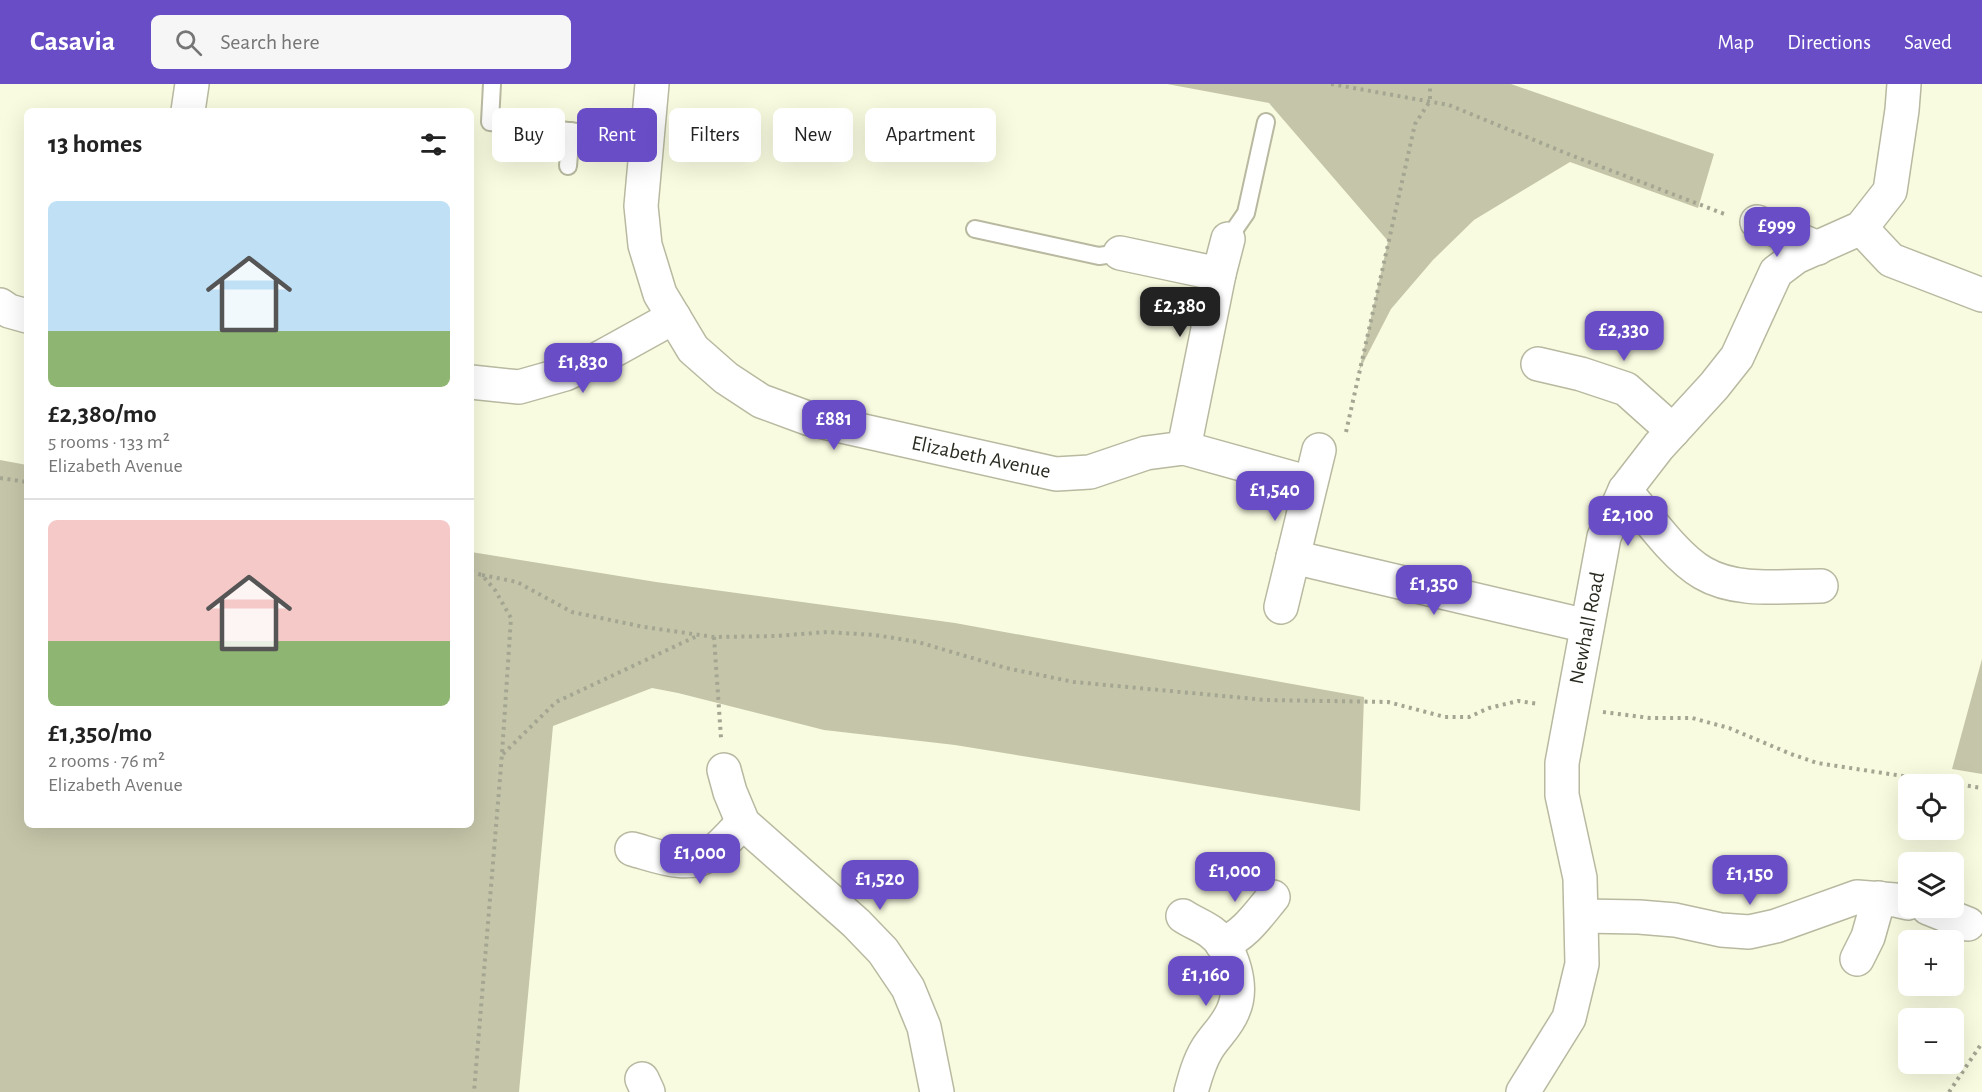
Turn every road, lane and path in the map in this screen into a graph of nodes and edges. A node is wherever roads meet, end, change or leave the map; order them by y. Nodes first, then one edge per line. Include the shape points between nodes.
1 (192, 84) edge
2 (492, 84) edge
3 (652, 84) edge
4 (1331, 84) edge
5 (1430, 84) edge
6 (1904, 84) edge
7 (1430, 101) junction
8 (188, 108) edge
9 (650, 108) edge
10 (1266, 122) dead end
11 (571, 131) junction
12 (577, 132) edge
13 (645, 162) edge
14 (568, 166) dead end
15 (1757, 222) joint
16 (1861, 228) junction
17 (975, 229) dead end
18 (1228, 239) joint
19 (1818, 248) junction
20 (1120, 254) joint
21 (1219, 274) junction
22 (1982, 295) edge
23 (0, 305) edge
24 (24, 315) edge
25 (674, 317) junction
26 (1538, 364) dead end
27 (474, 382) edge
28 (1673, 431) junction
29 (1184, 448) junction
30 (1319, 450) joint
31 (0, 478) edge
32 (24, 482) edge
33 (1310, 483) junction
34 (1625, 490) junction
35 (1293, 557) junction
36 (474, 573) edge
37 (482, 574) junction
38 (1821, 586) dead end
39 (1281, 607) dead end
40 (1587, 626) junction
41 (697, 636) junction
42 (714, 637) junction
43 (1572, 708) junction
44 (502, 754) junction
45 (724, 770) joint
46 (1982, 788) edge
47 (742, 823) junction
48 (632, 849) dead end
49 (1273, 897) dead end
50 (1893, 900) edge
51 (1183, 916) dead end
52 (1582, 916) junction
53 (1953, 918) edge
54 (1968, 924) dead end
55 (1222, 944) junction
56 (1857, 959) dead end
57 (1982, 1043) edge
58 (474, 1092) edge
59 (937, 1092) edge
60 (1191, 1092) edge
61 (1523, 1092) edge
62 (1949, 1092) edge

1 - 8 street
2 - 11 lane via 490,122
3 - 9 street, Elizabeth Avenue
4 - 7 path
5 - 7 path
6 - 16 street, Newhall Road via 1890,191
7 - 15 path via 1449,105 1736,218
7 - 30 path via 1415,124 1345,436
10 - 18 lane via 1246,213
11 - 12 lane
11 - 14 lane
13 - 25 street, Elizabeth Avenue via 641,206 645,245 660,294
15 - 19 street
16 - 19 street, Newhall Road
16 - 22 street via 1891,260
17 - 20 lane via 1099,256
18 - 21 street
19 - 28 street, Newhall Road via 1796,257 1776,272 1737,357
20 - 21 street
21 - 29 street
23 - 24 street
25 - 27 street via 565,374 519,387
25 - 29 street, Elizabeth Avenue via 693,349 726,378 761,401 810,420 1056,474 1090,472 1146,453
26 - 28 street via 1626,389
28 - 34 street, Newhall Road
29 - 33 street, Elizabeth Avenue
30 - 33 street
31 - 32 path
33 - 35 street
34 - 38 street via 1683,558 1704,574 1752,586
34 - 40 street, Newhall Road via 1604,537
35 - 39 street
35 - 40 street
36 - 37 path
37 - 41 path via 517,582 572,612
37 - 44 path via 511,618
40 - 43 street, Newhall Road
41 - 42 path
41 - 44 path via 556,702
42 - 43 path via 826,632 875,635 918,642 1006,668 1074,682 1266,700 1388,702 1445,717 1469,717 1518,701
42 - 45 path
43 - 46 path via 1650,718 1692,718 1729,728 1817,763
43 - 52 street, Newhall Road via 1562,763 1562,795 1580,878
44 - 58 path
45 - 47 street
47 - 48 street via 713,852 700,859 687,862
47 - 59 street via 883,951 908,988 924,1027
49 - 55 street via 1233,940
50 - 52 street via 1857,897 1749,932 1663,919
50 - 56 street
51 - 55 street via 1213,933
52 - 61 street, Newhall Road via 1582,964 1569,1018
53 - 54 street
55 - 60 street via 1236,974 1234,1011 1208,1048
57 - 62 path

